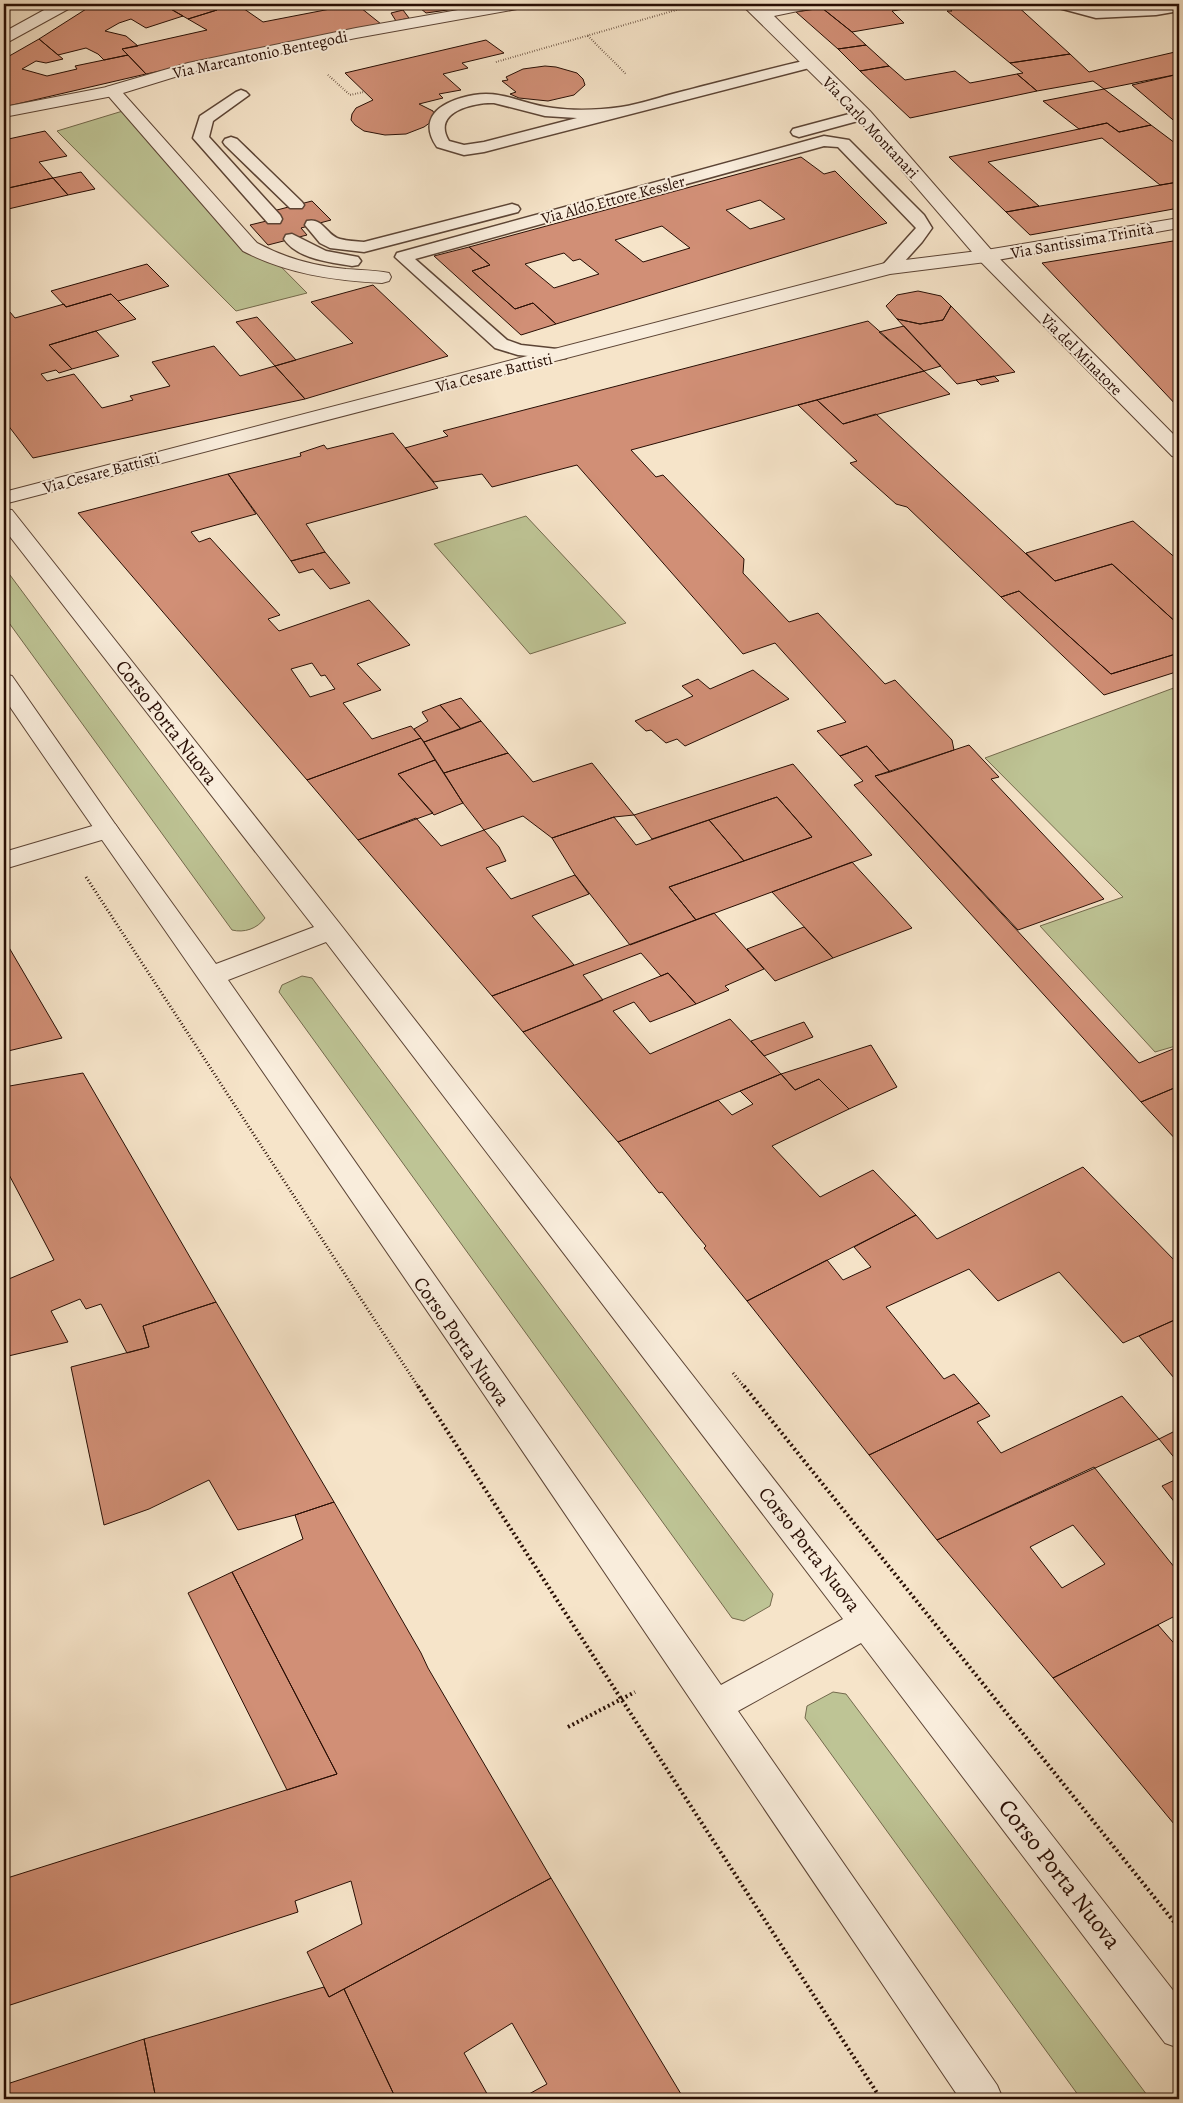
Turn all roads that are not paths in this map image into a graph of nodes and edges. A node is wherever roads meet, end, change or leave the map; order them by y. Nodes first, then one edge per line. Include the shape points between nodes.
1 (66, 4) edge
2 (518, 4) edge
3 (811, 4) edge
4 (1060, 4) edge
5 (1179, 7) edge
6 (756, 9) edge
7 (4, 38) edge
8 (812, 63) junction
9 (112, 91) junction
10 (241, 96) dead end
11 (4, 112) edge
12 (618, 112) junction
13 (864, 115) junction
14 (231, 142) dead end
15 (741, 148) dead end
16 (531, 204) dead end
17 (296, 205) dead end
18 (274, 219) dead end
19 (1179, 223) edge
20 (313, 225) dead end
21 (292, 238) dead end
22 (388, 242) junction
23 (986, 256) junction
24 (389, 264) junction
25 (889, 268) junction
26 (501, 344) junction
27 (560, 354) junction
28 (491, 372) junction
29 (1179, 452) edge
30 (4, 498) edge
31 (4, 515) edge
32 (4, 681) edge
33 (106, 830) junction
34 (4, 860) edge
35 (331, 930) junction
36 (211, 976) junction
37 (867, 1622) junction
38 (715, 1706) junction
39 (1179, 2029) edge
40 (983, 2099) edge

1 - 7 street
2 - 9 street, Via Marcantonio Bentegodi via 188,68
3 - 6 street
4 - 5 lane via 1096,14
6 - 8 street, Via Carlo Montanari
8 - 12 lane
8 - 13 street, Via Carlo Montanari
9 - 11 street, Via Marcantonio Bentegodi
9 - 24 street via 250,246 294,267 328,274
10 - 18 lane via 206,119 201,138
12 - 12 lane via 464,150 443,144 437,134 437,124 444,112 471,100 493,98 554,113
13 - 15 lane
13 - 23 street, Via Carlo Montanari
14 - 17 lane
16 - 22 lane
19 - 23 street, Via Santissima Trinità
20 - 22 lane via 326,239 336,244 364,248
21 - 24 lane via 319,255
22 - 24 lane
23 - 25 street, Via Cesare Battisti
23 - 29 street, Via del Minatore
24 - 25 lane, Via Aldo Ettore Kessler via 824,141 835,141 843,143 924,228 916,241
24 - 26 lane
25 - 27 street, Via Cesare Battisti
26 - 27 lane via 518,350
26 - 28 lane via 503,357
27 - 28 street, Via Cesare Battisti
28 - 30 street, Via Cesare Battisti
31 - 35 street, Corso Porta Nuova
32 - 33 street, Corso Porta Nuova
33 - 34 street
33 - 36 street, Corso Porta Nuova
35 - 36 street
35 - 37 street, Corso Porta Nuova
36 - 38 street, Corso Porta Nuova
37 - 38 street, Corso Porta Nuova
37 - 39 street, Corso Porta Nuova
38 - 40 street, Corso Porta Nuova

